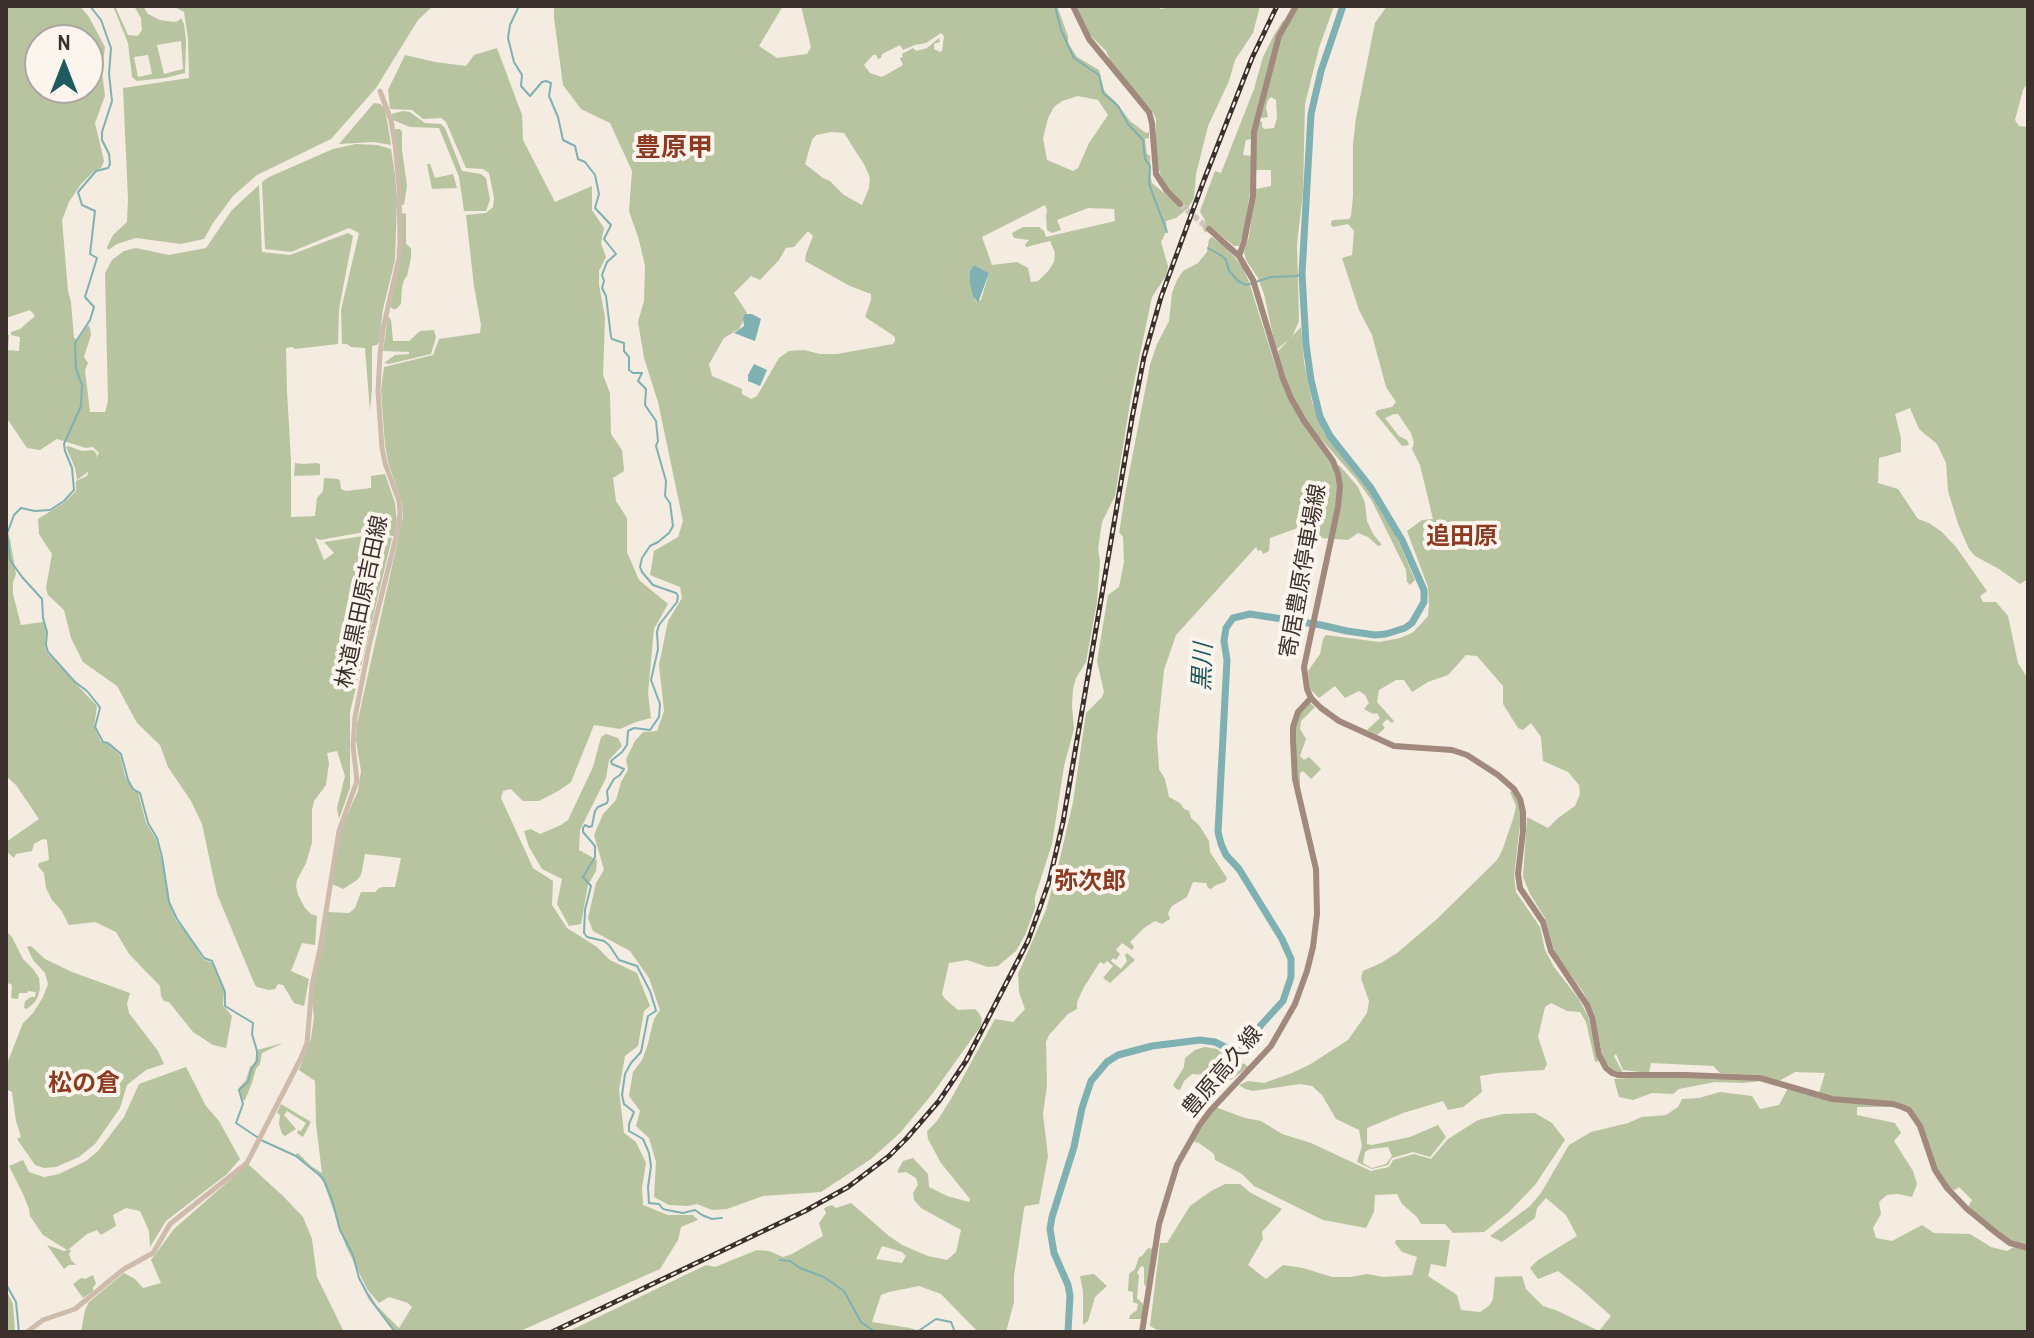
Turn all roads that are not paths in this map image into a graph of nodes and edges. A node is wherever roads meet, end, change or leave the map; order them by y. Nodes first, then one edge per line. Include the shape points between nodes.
1 (1073, 6) edge
2 (1296, 6) edge
3 (380, 91) dead end
4 (1180, 204) tunnel mouth
5 (1209, 229) tunnel mouth
6 (1239, 256) junction
7 (1311, 698) junction
8 (2028, 1248) edge
9 (27, 1332) edge
10 (1142, 1332) edge

1 - 4 main road via 1089,39 1149,112 1156,174
2 - 6 main road via 1279,36 1254,132 1253,196
3 - 9 street, 林道黒田原吉田線 via 395,144 400,240 378,391 382,448 399,501 399,525 355,717 357,781 339,831 312,985 308,1039 247,1163 170,1224 153,1253 75,1309
5 - 6 main road
6 - 7 main road, 寄居豊原停車場線 via 1253,280 1291,398 1333,461 1340,486 1304,667
7 - 8 main road via 1339,721 1394,746 1467,755 1514,789 1524,821 1520,888 1543,922 1551,951 1587,1005 1599,1055 1612,1073 1760,1078 1821,1097 1902,1107 1924,1133 1935,1170 1947,1188 1999,1235
7 - 10 main road, 豊原高久線 via 1293,727 1295,779 1316,869 1317,914 1307,971 1271,1046 1210,1111 1177,1165 1159,1224

